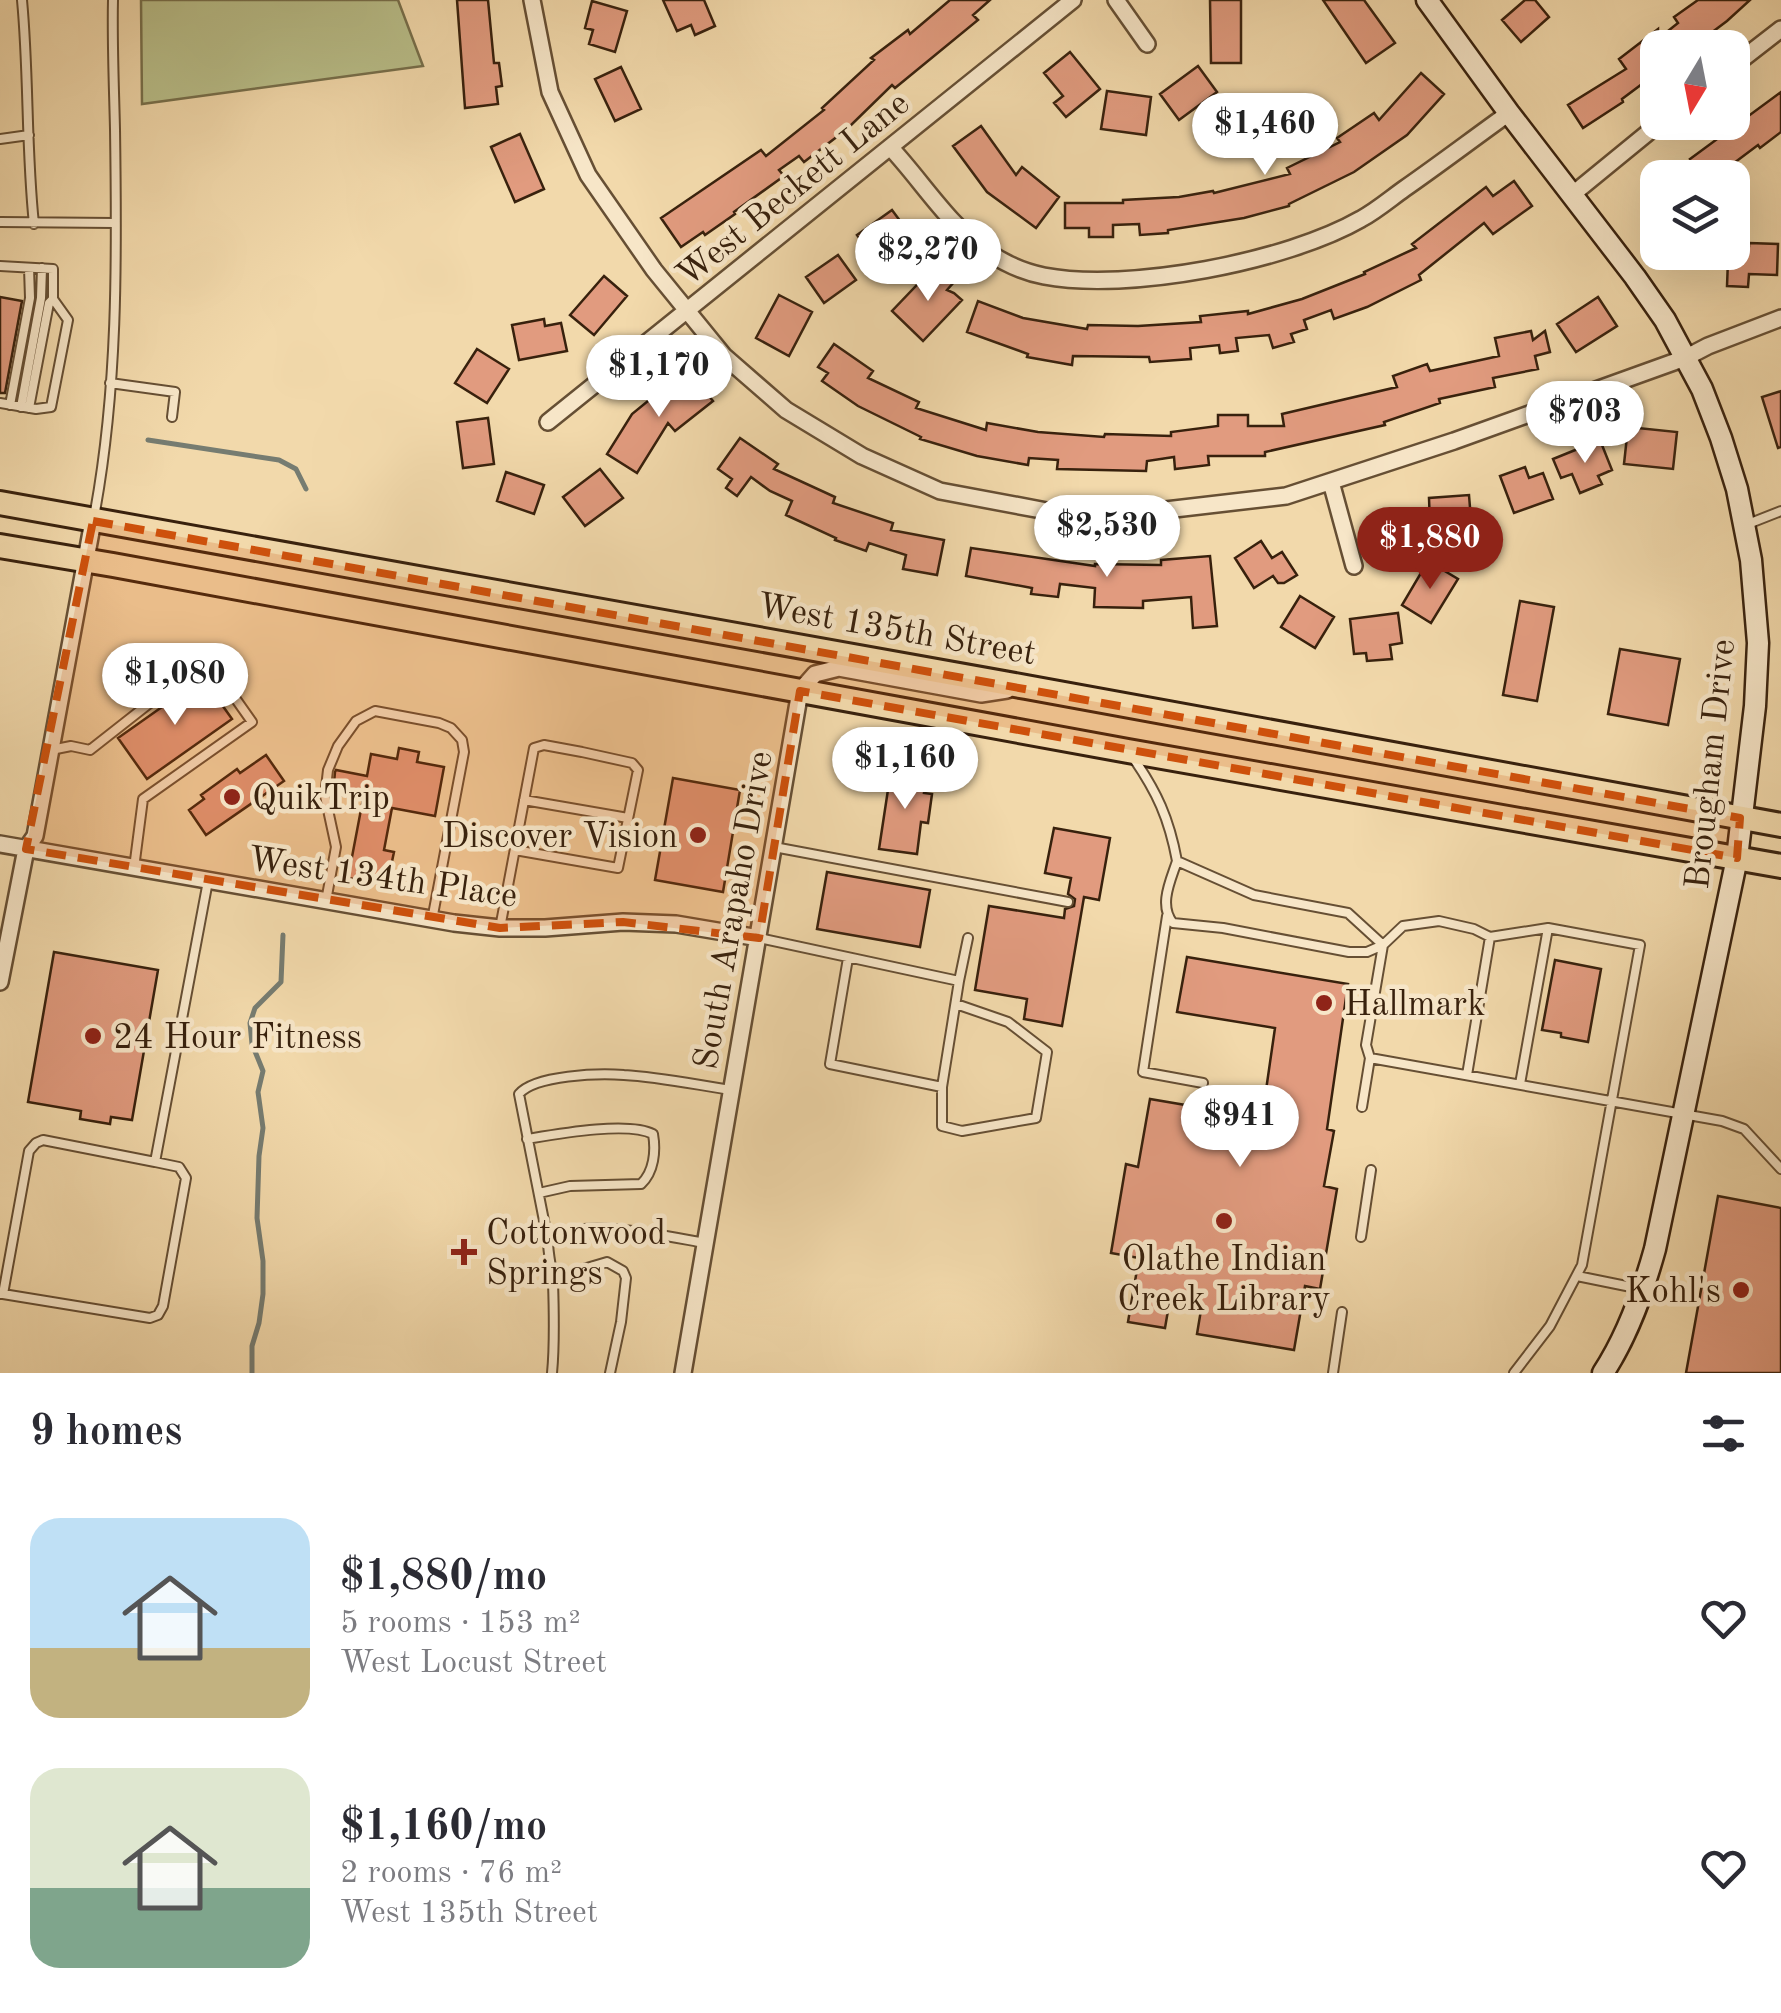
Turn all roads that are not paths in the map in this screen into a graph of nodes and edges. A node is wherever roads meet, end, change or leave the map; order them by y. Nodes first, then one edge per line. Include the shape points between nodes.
1 (22, 0) edge
2 (113, 0) edge
3 (532, 0) edge
4 (1073, 0) edge
5 (1116, 0) edge
6 (1435, 3) edge
7 (1781, 28) edge
8 (1147, 44) dead end
9 (1750, 52) edge
10 (1509, 114) junction
11 (28, 135) junction
12 (0, 139) edge
13 (1640, 139) edge
14 (890, 147) junction
15 (1573, 194) junction
16 (0, 222) edge
17 (116, 223) junction
18 (34, 224) junction
19 (0, 266) edge
20 (29, 268) junction
21 (42, 268) junction
22 (53, 299) junction
23 (686, 310) junction
24 (1781, 318) edge
25 (1686, 358) junction
26 (110, 384) junction
27 (0, 403) edge
28 (10, 405) junction
29 (29, 408) junction
30 (172, 417) dead end
31 (548, 422) dead end
32 (1331, 482) junction
33 (0, 503) edge
34 (1781, 511) edge
35 (93, 521) junction
36 (1744, 526) junction
37 (0, 546) edge
38 (86, 560) junction
39 (1354, 566) dead end
40 (1026, 687) junction
41 (800, 691) junction
42 (51, 750) junction
43 (1128, 751) junction
44 (524, 800) junction
45 (628, 818) junction
46 (1740, 818) junction
47 (1781, 825) edge
48 (0, 844) edge
49 (774, 848) junction
50 (26, 849) junction
51 (516, 850) junction
52 (1737, 858) junction
53 (1178, 861) junction
54 (1781, 866) edge
55 (134, 868) junction
56 (208, 880) junction
57 (326, 901) junction
58 (1068, 902) dead end
59 (1167, 916) junction
60 (432, 920) junction
61 (500, 928) junction
62 (1548, 928) junction
63 (1490, 937) junction
64 (759, 938) junction
65 (968, 938) dead end
66 (1383, 944) junction
67 (848, 958) junction
68 (960, 980) junction
69 (0, 982) edge
70 (956, 1004) junction
71 (1370, 1058) junction
72 (1467, 1075) junction
73 (1203, 1083) dead end
74 (1520, 1084) junction
75 (942, 1087) junction
76 (732, 1090) junction
77 (1612, 1100) junction
78 (1362, 1107) dead end
79 (1682, 1112) junction
80 (527, 1139) junction
81 (155, 1162) junction
82 (1781, 1169) edge
83 (1371, 1170) dead end
84 (539, 1193) junction
85 (1361, 1237) dead end
86 (548, 1240) junction
87 (705, 1243) junction
88 (1577, 1276) junction
89 (553, 1278) junction
90 (1644, 1290) junction
91 (2, 1294) edge
92 (1342, 1312) dead end
93 (552, 1373) edge
94 (610, 1373) edge
95 (684, 1373) edge
96 (1332, 1373) edge
97 (1514, 1373) edge
98 (1603, 1373) edge

1 - 11 lane
2 - 17 lane
3 - 23 street via 550,92 588,176
4 - 14 street, West Beckett Lane
5 - 8 street
6 - 10 street, Brougham Drive
7 - 9 street
10 - 14 street via 1362,219 1322,238 1272,256 1143,277 1043,276 1005,262 960,230
10 - 15 street, Brougham Drive
11 - 12 lane
11 - 18 lane
13 - 15 street
14 - 23 street, West Beckett Lane
15 - 25 street, Brougham Drive
16 - 18 lane
17 - 18 lane
17 - 26 lane
19 - 20 lane
20 - 21 lane
20 - 28 lane via 30,298
21 - 22 lane via 53,269
21 - 29 lane
22 - 29 lane
22 - 29 lane via 68,320 51,407
23 - 31 street, West Beckett Lane
23 - 32 street via 724,356 786,410 862,456 940,491 1052,512 1140,513 1286,496
24 - 25 street
25 - 32 street
25 - 36 street, Brougham Drive via 1721,438
26 - 30 lane via 175,392
26 - 35 lane
27 - 28 lane
28 - 29 lane
32 - 39 street
33 - 35 main road, West 135th Street
34 - 36 lane
35 - 38 street
35 - 40 main road, West 135th Street
36 - 46 street, Brougham Drive via 1758,643
37 - 38 main road
38 - 41 main road
38 - 42 street
40 - 41 street via 981,694 839,668 815,674
40 - 46 main road, West 135th Street
41 - 43 main road
41 - 49 street, South Arapaho Drive
42 - 50 street via 35,836
42 - 55 lane via 90,750 188,673 204,670 232,692 252,722 143,800
43 - 52 main road
43 - 53 lane via 1162,805
44 - 45 lane
44 - 45 lane via 534,748 544,744 632,763 638,770
44 - 51 lane
45 - 51 lane via 618,868
46 - 47 main road, West 135th Street
46 - 52 street, Brougham Drive
48 - 50 street, West 134th Place
49 - 58 lane
49 - 64 street, South Arapaho Drive
50 - 55 street, West 134th Place
50 - 69 street
51 - 61 lane
52 - 54 main road
52 - 79 street, Brougham Drive
53 - 59 lane via 1166,893
53 - 66 lane via 1254,895 1348,913
55 - 56 street, West 134th Place
56 - 57 street, West 134th Place
56 - 81 lane
57 - 60 street, West 134th Place
57 - 60 lane via 336,847 325,796 328,770 356,721 374,712 391,714 439,723 462,740
59 - 66 lane via 1173,923 1348,952
59 - 73 lane via 1143,1072
60 - 61 street, West 134th Place
61 - 64 street, West 134th Place via 676,924
62 - 63 lane
62 - 74 lane
62 - 77 lane via 1640,945
63 - 66 lane via 1439,921 1403,926
63 - 72 lane
64 - 67 lane
64 - 76 street, South Arapaho Drive
65 - 68 lane
66 - 71 lane via 1366,1045
67 - 68 lane
67 - 75 lane via 830,1064
68 - 70 lane
70 - 75 lane
70 - 75 lane via 1008,1022 1047,1052 1036,1118 962,1130 942,1126
71 - 72 lane
71 - 78 lane
72 - 74 lane
74 - 77 lane
76 - 80 lane via 622,1074 558,1078 519,1094
76 - 87 street, South Arapaho Drive
77 - 79 lane
77 - 88 lane
79 - 82 lane via 1744,1129
79 - 90 street, Brougham Drive
80 - 84 lane
80 - 84 lane via 624,1129 654,1134 653,1159 641,1184
81 - 91 lane via 36,1143 29,1151
81 - 91 lane via 179,1167 186,1178 158,1315
83 - 85 lane
84 - 86 lane
86 - 87 lane via 585,1230 626,1230
86 - 89 lane
87 - 95 street, South Arapaho Drive
88 - 90 lane
88 - 97 lane
89 - 93 lane
89 - 94 lane via 607,1262 623,1271
90 - 98 street, Brougham Drive
92 - 96 lane

